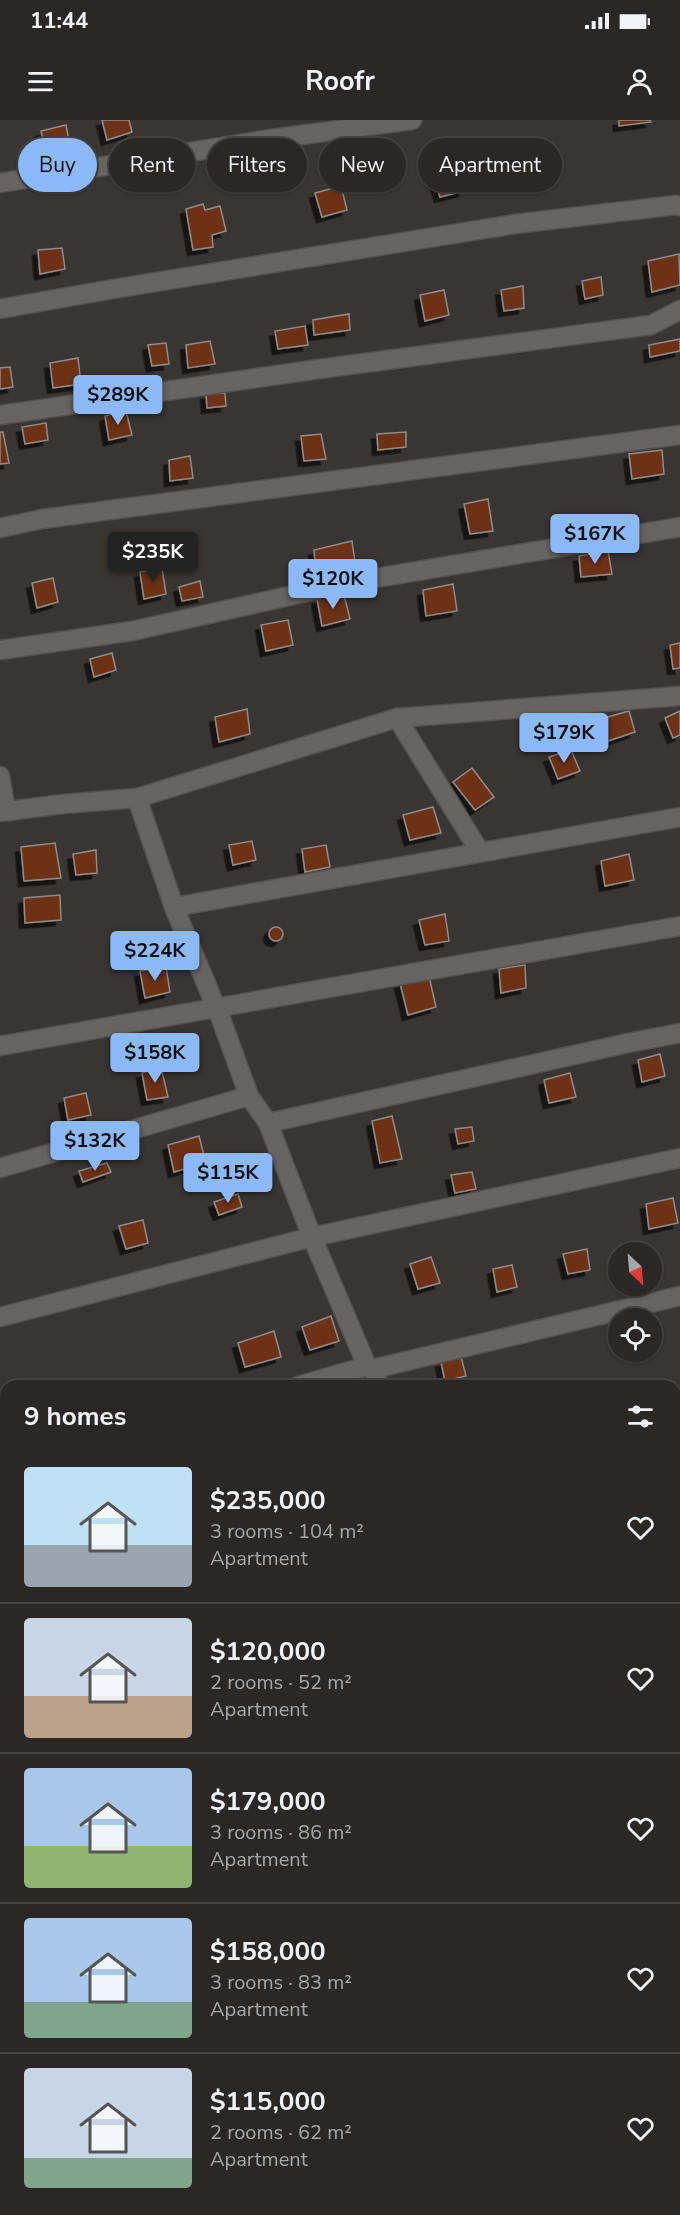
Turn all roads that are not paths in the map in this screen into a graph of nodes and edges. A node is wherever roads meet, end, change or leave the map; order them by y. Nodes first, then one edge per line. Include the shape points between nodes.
1 (412, 120) edge
2 (0, 183) edge
3 (680, 206) edge
4 (0, 309) edge
5 (680, 310) edge
6 (0, 415) edge
7 (680, 435) edge
8 (680, 526) edge
9 (0, 528) edge
10 (0, 650) edge
11 (680, 696) edge
12 (397, 718) junction
13 (0, 776) edge
14 (137, 798) junction
15 (3, 812) edge
16 (680, 817) edge
17 (480, 852) junction
18 (174, 907) junction
19 (680, 926) edge
20 (216, 1008) junction
21 (680, 1033) edge
22 (0, 1046) edge
23 (249, 1096) junction
24 (268, 1123) junction
25 (680, 1158) edge
26 (0, 1168) edge
27 (312, 1237) junction
28 (680, 1296) edge
29 (0, 1317) edge
30 (373, 1374) edge
31 (336, 1380) edge

1 - 2 street
3 - 4 street via 515,224
5 - 6 street via 651,325
7 - 9 street via 42,519
8 - 10 street via 352,582 132,632
11 - 12 street
12 - 14 street
12 - 17 street
13 - 15 street
14 - 15 street
14 - 18 street
16 - 17 street
17 - 18 street
18 - 20 street
19 - 20 street
20 - 22 street
20 - 23 street
21 - 24 street
23 - 24 street
23 - 26 street
24 - 27 street
25 - 27 street
27 - 29 street
27 - 30 street
28 - 30 street
30 - 31 street

